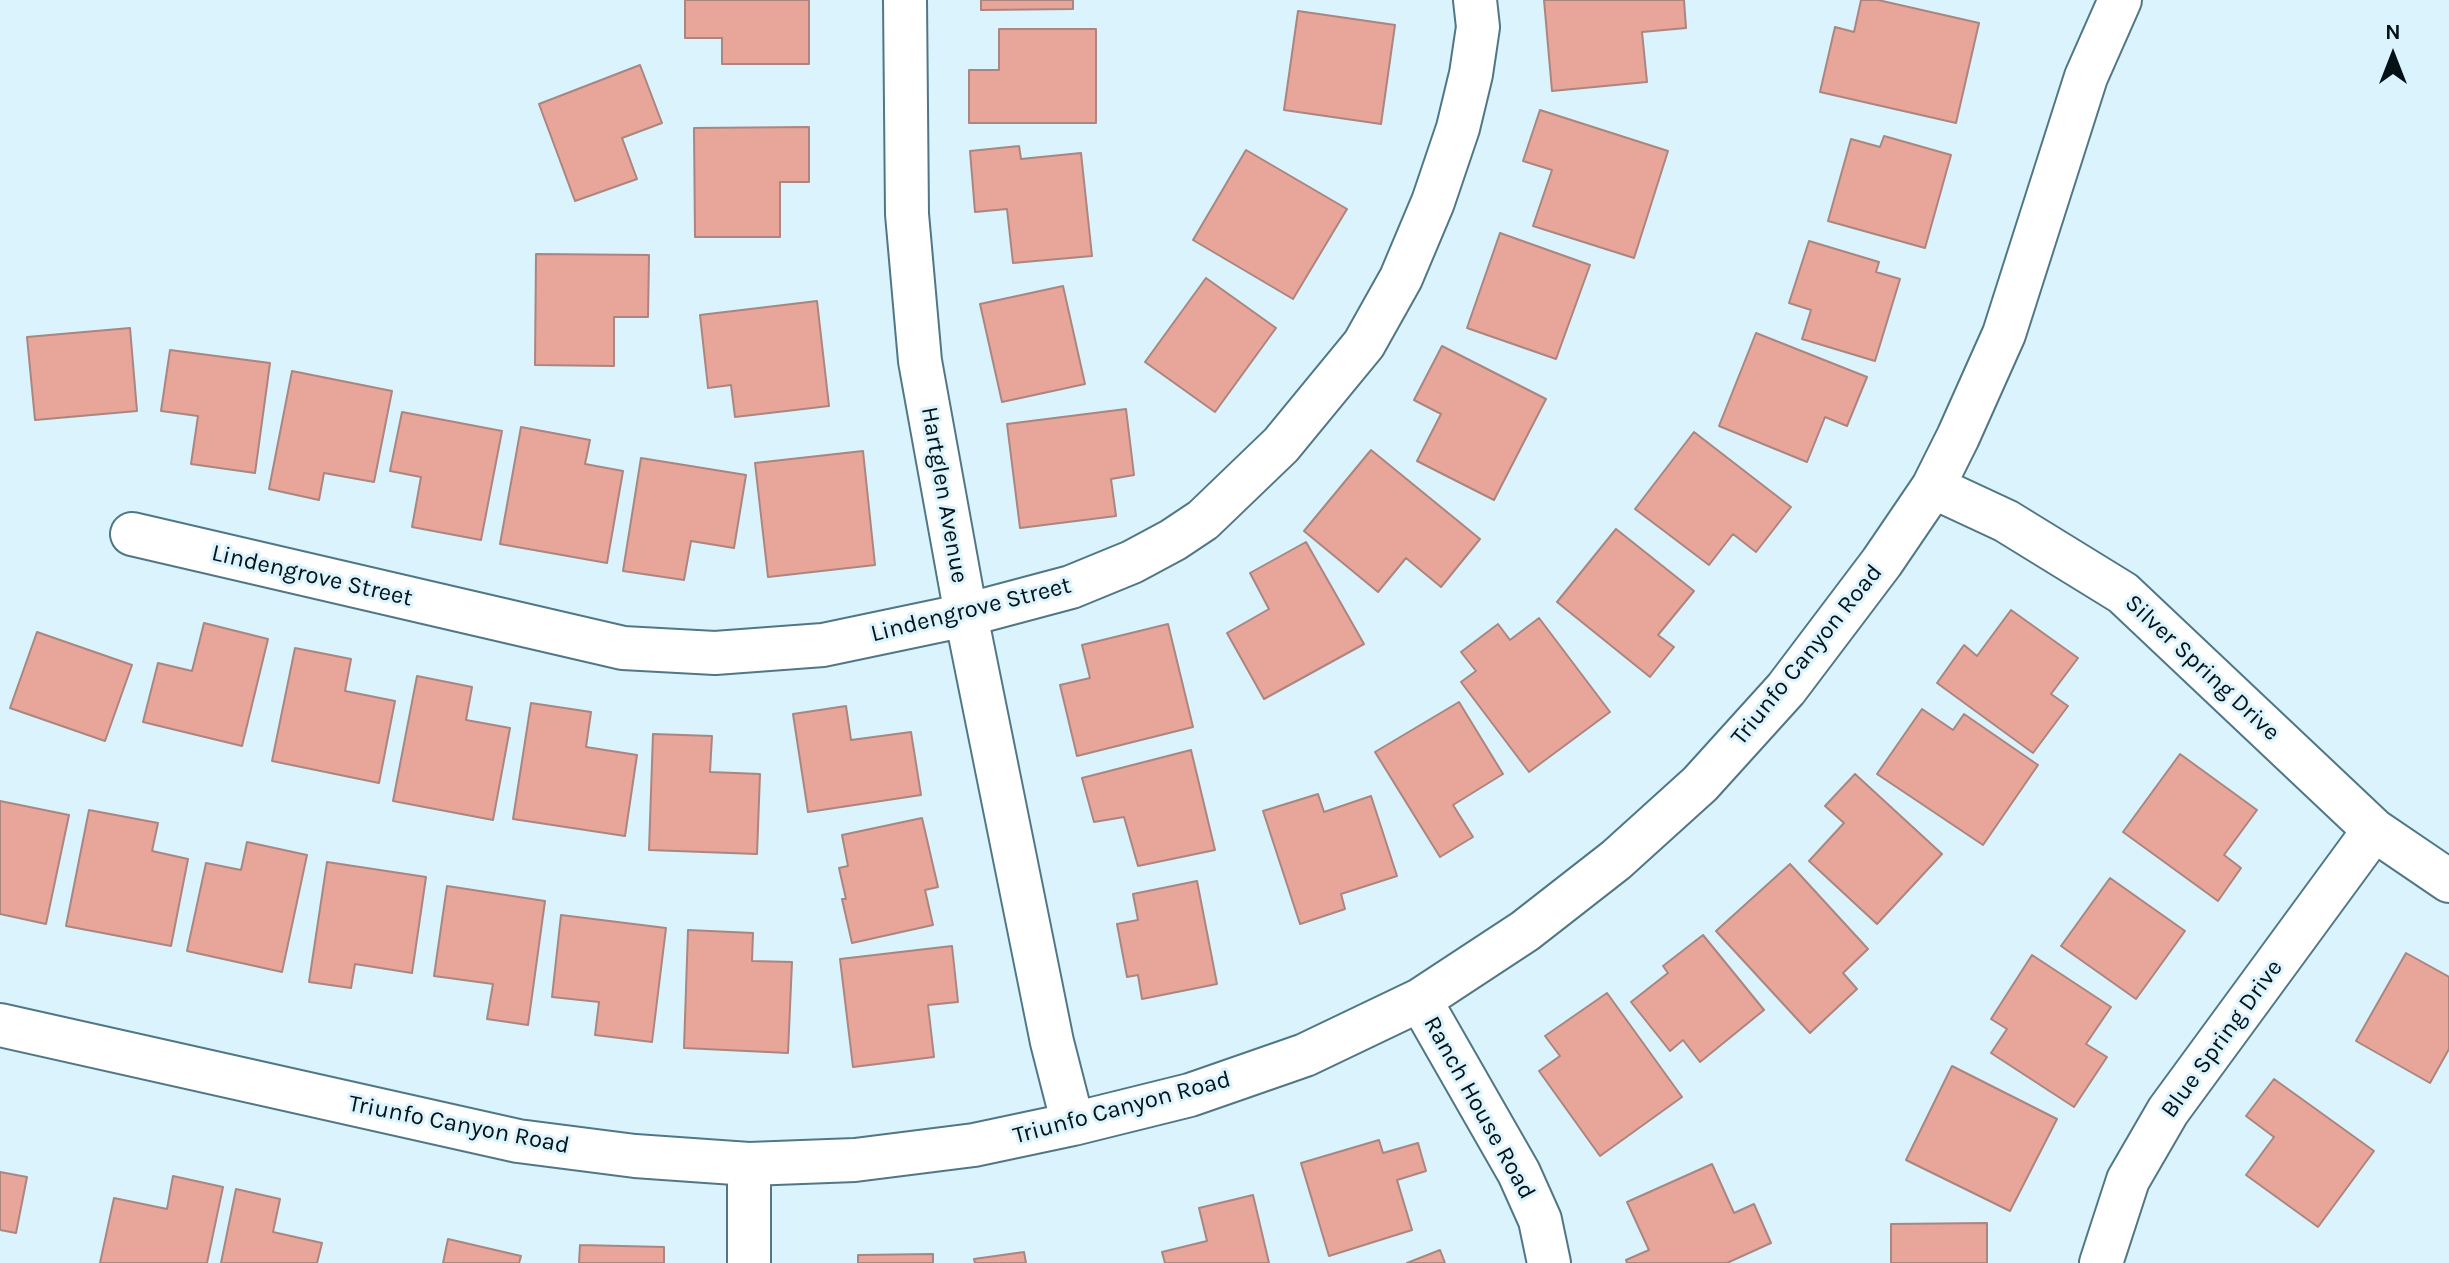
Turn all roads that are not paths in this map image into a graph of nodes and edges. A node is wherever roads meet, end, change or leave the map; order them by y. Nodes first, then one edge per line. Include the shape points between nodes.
1 (905, 0) edge
2 (1475, 0) edge
3 (2120, 0) edge
4 (1933, 487) junction
5 (132, 534) dead end
6 (966, 615) junction
7 (2374, 830) junction
8 (2449, 881) edge
9 (1420, 1000) junction
10 (0, 1025) edge
11 (1073, 1124) junction
12 (749, 1164) junction
13 (749, 1263) edge
14 (1549, 1263) edge
15 (2101, 1263) edge

1 - 6 street, Hartglen Avenue via 912,290
2 - 6 street, Lindengrove Street via 1478,27 1471,74 1433,202 1401,278 1364,344 1319,402 1214,509 1173,540 1071,587
3 - 4 street, Triunfo Canyon Road via 2086,77 2004,334
4 - 7 street, Silver Spring Drive via 2006,521 2123,593
4 - 9 street, Triunfo Canyon Road via 1786,689 1700,784 1616,860 1525,931
5 - 6 street, Lindengrove Street via 623,648 715,653 823,645
6 - 11 street, Hartglen Avenue
7 - 8 street, Silver Spring Drive
7 - 15 street, Blue Spring Drive via 2168,1111 2128,1180
9 - 11 street, Triunfo Canyon Road via 1305,1055 1190,1095
9 - 14 street, Ranch House Road via 1519,1173 1540,1220
10 - 12 street, Triunfo Canyon Road via 518,1141
11 - 12 street, Triunfo Canyon Road via 974,1145 855,1160
12 - 13 street

